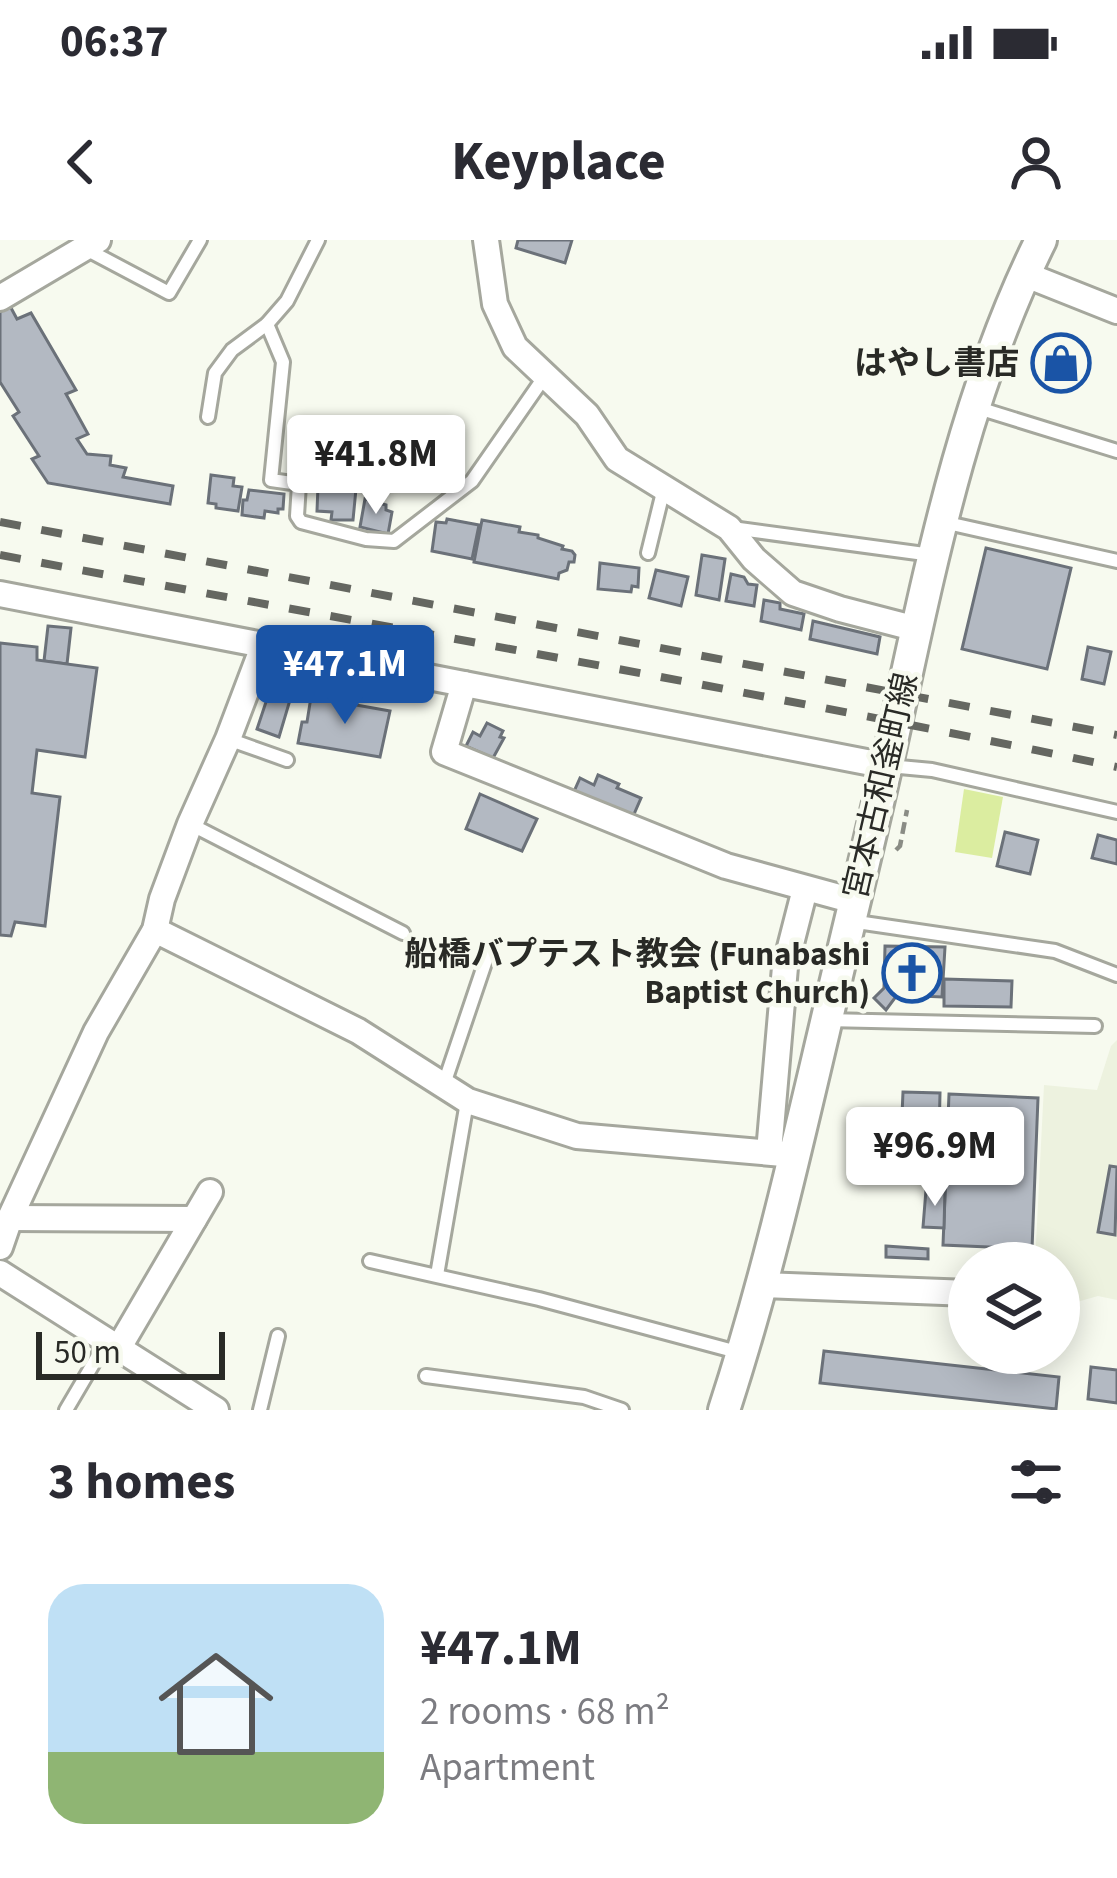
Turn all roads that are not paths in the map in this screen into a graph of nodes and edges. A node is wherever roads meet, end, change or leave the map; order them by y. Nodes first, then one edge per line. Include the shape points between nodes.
1 (200, 240) edge
2 (318, 240) edge
3 (486, 240) edge
4 (1041, 240) edge
5 (90, 244) edge
6 (1024, 274) junction
7 (0, 298) edge
8 (1117, 311) edge
9 (267, 324) junction
10 (545, 376) junction
11 (974, 406) junction
12 (208, 417) dead end
13 (1117, 451) edge
14 (664, 488) junction
15 (942, 521) junction
16 (729, 528) junction
17 (648, 554) dead end
18 (933, 555) junction
19 (1117, 561) edge
20 (0, 594) edge
21 (917, 628) junction
22 (264, 644) junction
23 (464, 685) junction
24 (228, 740) junction
25 (287, 760) dead end
26 (886, 766) junction
27 (1117, 812) edge
28 (190, 824) junction
29 (805, 889) junction
30 (852, 911) junction
31 (155, 929) junction
32 (403, 933) dead end
33 (488, 954) dead end
34 (1117, 975) edge
35 (826, 1020) junction
36 (1095, 1026) dead end
37 (442, 1087) junction
38 (468, 1101) junction
39 (782, 1154) junction
40 (210, 1192) dead end
41 (10, 1218) junction
42 (194, 1219) junction
43 (0, 1247) edge
44 (370, 1261) dead end
45 (0, 1273) edge
46 (436, 1275) junction
47 (763, 1285) junction
48 (948, 1291) edge
49 (278, 1336) dead end
50 (112, 1346) junction
51 (742, 1354) junction
52 (426, 1376) dead end
53 (66, 1410) edge
54 (216, 1410) edge
55 (260, 1410) edge
56 (622, 1410) edge
57 (724, 1410) edge

1 - 5 lane via 169,293
2 - 9 lane
3 - 10 street via 494,304 515,347
4 - 6 street, 宮本古和釜町線
5 - 7 street
6 - 8 street
6 - 11 street, 宮本古和釜町線
9 - 10 lane via 283,362 271,479 299,484 301,522 366,539 394,541 472,482
9 - 12 lane via 215,373
10 - 14 street via 617,459
11 - 13 lane
11 - 15 street, 宮本古和釜町線
14 - 16 street
14 - 17 lane
15 - 18 street, 宮本古和釜町線
15 - 19 lane
16 - 18 lane
16 - 21 street via 794,593
18 - 21 street, 宮本古和釜町線
20 - 22 street
21 - 26 street, 宮本古和釜町線
22 - 23 street
22 - 24 street
23 - 26 street
23 - 29 street via 444,752 726,866
24 - 25 lane
24 - 28 street
26 - 27 lane
26 - 30 street, 宮本古和釜町線
28 - 31 street
28 - 32 lane
29 - 30 street
29 - 39 street via 785,967
30 - 34 lane via 1055,951
30 - 35 street, 宮本古和釜町線
31 - 37 street via 358,1031
31 - 41 street via 96,1032
33 - 37 lane
35 - 36 lane
35 - 39 street, 宮本古和釜町線
37 - 38 street
38 - 39 street via 577,1136
38 - 46 lane
39 - 47 street, 宮本古和釜町線
40 - 42 street
41 - 42 street
41 - 43 street
42 - 50 street
44 - 46 lane
45 - 50 street
46 - 51 lane
47 - 48 street
47 - 51 street, 宮本古和釜町線
49 - 55 lane
50 - 53 lane
50 - 54 street
51 - 57 street, 宮本古和釜町線
52 - 56 lane via 584,1397

